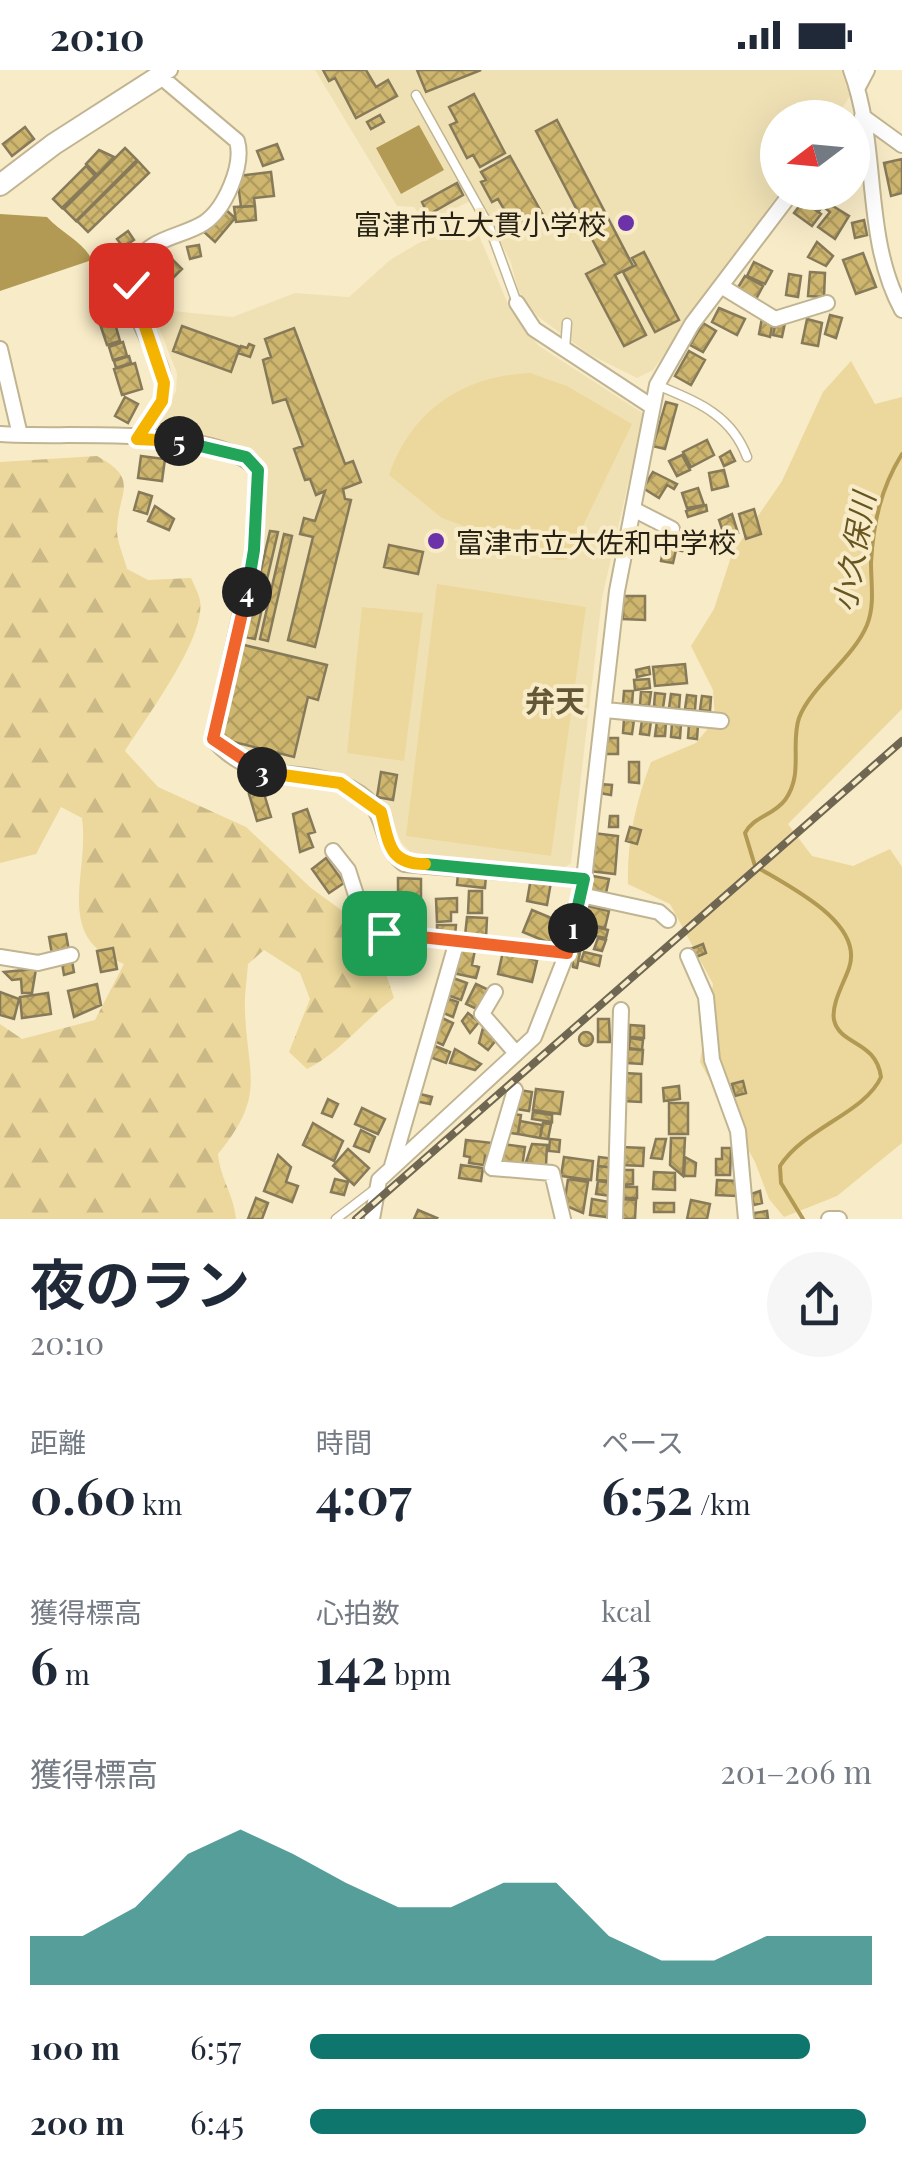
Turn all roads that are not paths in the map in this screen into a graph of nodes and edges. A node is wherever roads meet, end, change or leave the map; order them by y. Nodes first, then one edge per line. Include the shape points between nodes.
1 (867, 70) edge
2 (165, 73) edge
3 (855, 78) edge
4 (416, 95) dead end
5 (870, 123) edge
6 (902, 146) edge
7 (0, 186) edge
8 (870, 194) edge
9 (778, 210) edge
10 (721, 286) junction
11 (517, 303) joint
12 (827, 303) dead end
13 (902, 310) edge
14 (567, 323) dead end
15 (0, 349) edge
16 (565, 349) junction
17 (657, 385) junction
18 (652, 406) junction
19 (0, 434) edge
20 (20, 435) junction
21 (137, 439) junction
22 (748, 457) dead end
23 (633, 509) junction
24 (672, 529) dead end
25 (605, 710) junction
26 (721, 721) dead end
27 (333, 851) dead end
28 (582, 887) junction
29 (668, 920) dead end
30 (457, 941) junction
31 (567, 953) junction
32 (71, 955) dead end
33 (688, 956) dead end
34 (0, 958) edge
35 (495, 992) dead end
36 (622, 1010) dead end
37 (516, 1052) junction
38 (515, 1090) dead end
39 (391, 1168) junction
40 (375, 1189) junction
41 (336, 1219) edge
42 (372, 1219) edge
43 (563, 1219) edge
44 (615, 1219) edge
45 (746, 1219) edge

1 - 3 street
2 - 7 street
2 - 21 street via 237,141 240,154 204,222 162,238 134,267 136,307 164,383 162,401
4 - 11 lane via 489,226
5 - 6 street
8 - 13 street via 878,244
9 - 10 street
10 - 12 street via 774,319
10 - 17 street
11 - 16 street via 534,328
14 - 16 lane
15 - 20 street
16 - 18 street
17 - 18 street
17 - 22 lane via 721,416
18 - 23 street
19 - 20 street
20 - 21 street
21 - 28 street via 219,448 246,457 258,470 254,550 214,729 220,747 268,775 340,783 366,798 381,812 391,854 404,864
23 - 24 street
23 - 25 street
25 - 26 street
25 - 28 street
27 - 30 street via 348,870 366,926
28 - 29 street
28 - 31 street
30 - 31 street
30 - 39 street
31 - 37 street via 534,1038
32 - 34 street via 38,962
33 - 45 street via 706,997 712,1060 738,1131
35 - 37 street via 482,1014
36 - 44 street
37 - 39 street
38 - 43 street via 492,1168 552,1173
39 - 40 street
40 - 41 lane
40 - 42 street

